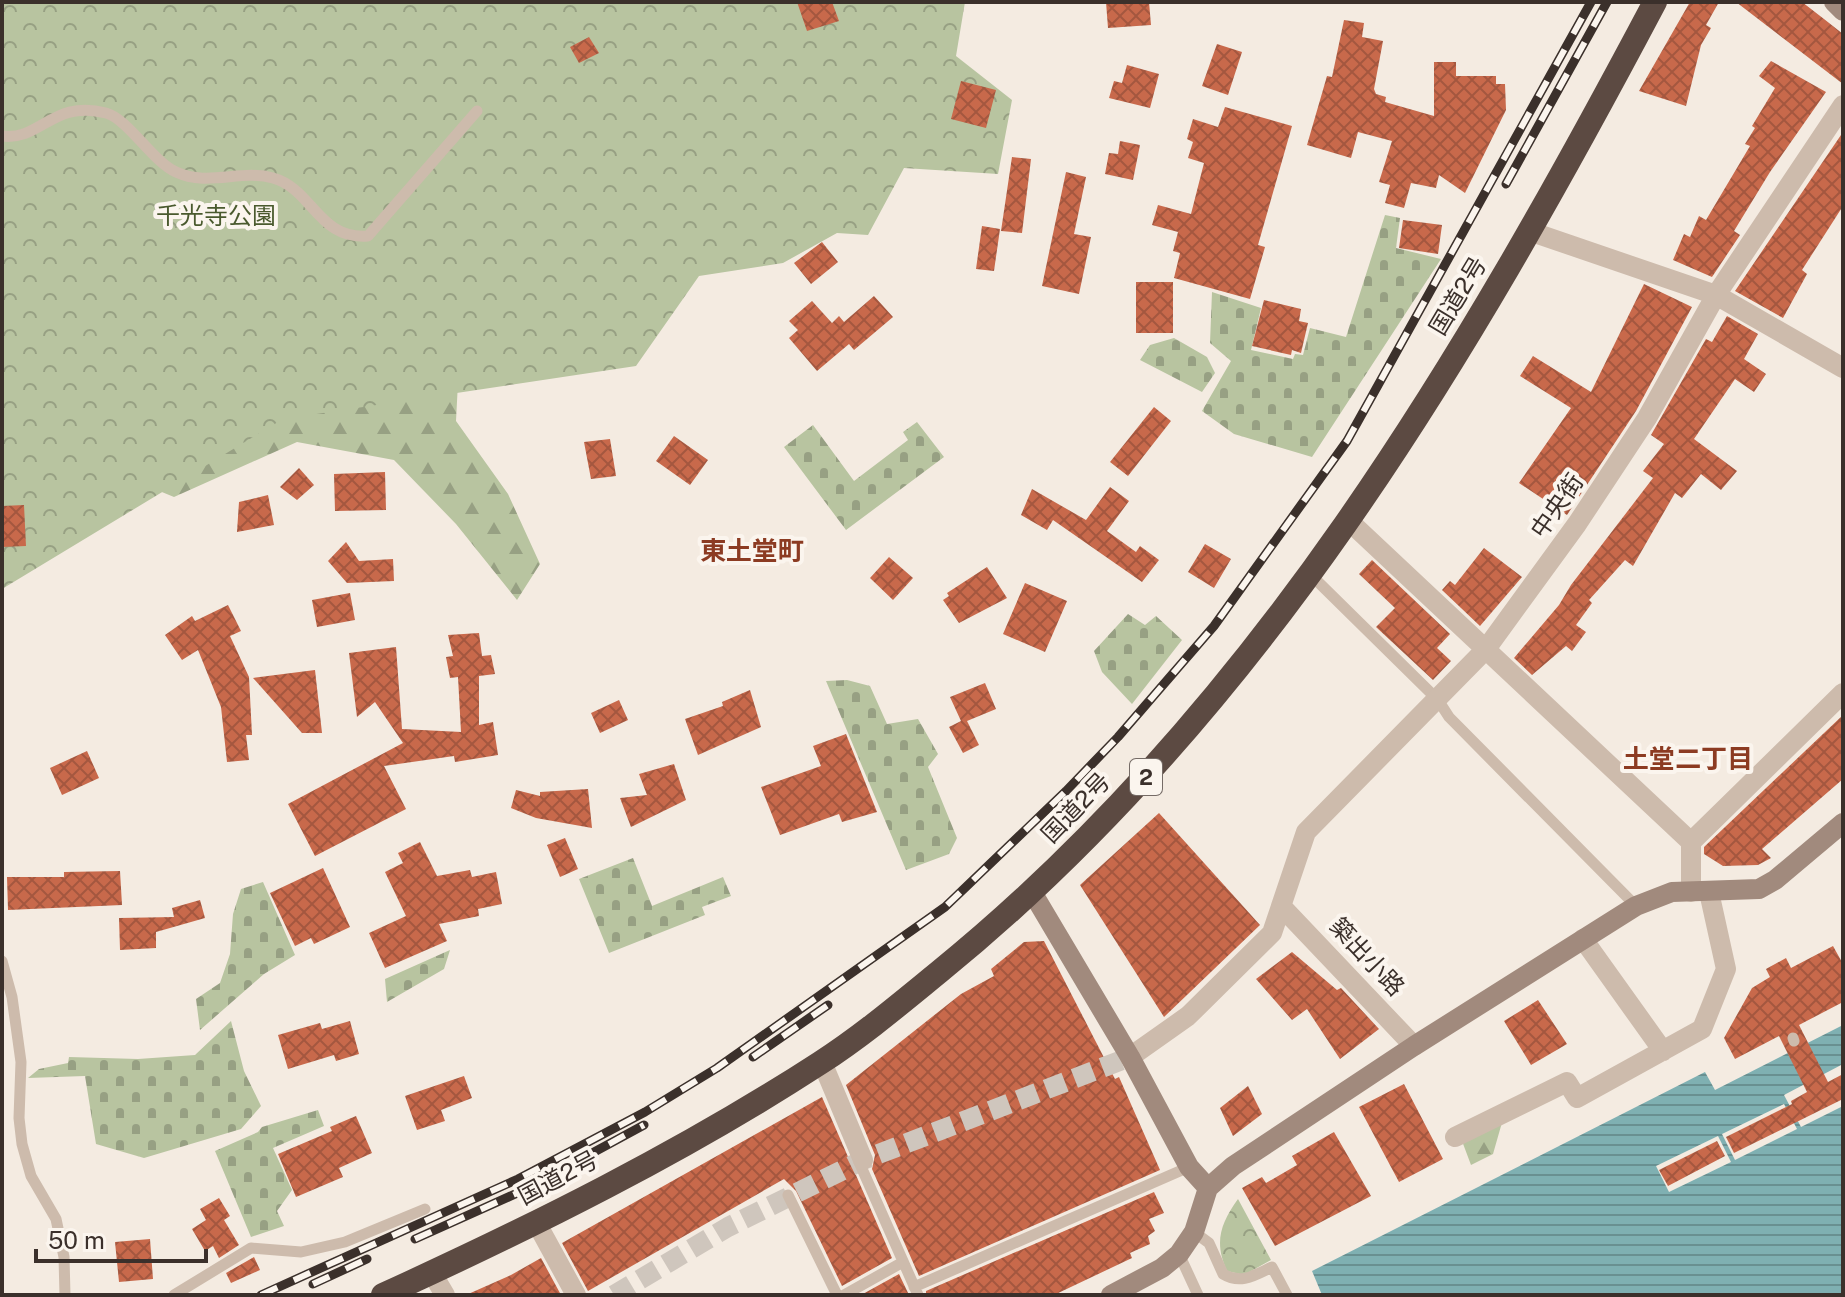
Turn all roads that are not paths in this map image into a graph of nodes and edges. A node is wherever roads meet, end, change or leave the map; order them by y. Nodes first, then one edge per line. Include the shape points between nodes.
1 (1655, 2) edge
2 (1834, 2) edge
3 (1843, 11) edge
4 (1843, 105) edge
5 (477, 111) dead end
6 (2, 136) edge
7 (1529, 231) junction
8 (1716, 295) junction
9 (1843, 368) edge
10 (1350, 522) junction
11 (1311, 575) junction
12 (1486, 649) junction
13 (1843, 693) edge
14 (1438, 700) junction
15 (1843, 823) edge
16 (1691, 842) junction
17 (1032, 892) junction
18 (1700, 892) junction
19 (1281, 906) junction
20 (1636, 906) junction
21 (1583, 939) junction
22 (2, 961) edge
23 (1414, 1046) junction
24 (1663, 1051) junction
25 (1130, 1057) junction
26 (822, 1062) junction
27 (1455, 1137) dead end
28 (861, 1161) joint
29 (1189, 1167) junction
30 (1208, 1188) junction
31 (788, 1195) dead end
32 (425, 1209) dead end
33 (536, 1222) junction
34 (1194, 1232) junction
35 (1179, 1254) junction
36 (903, 1262) junction
37 (432, 1273) junction
38 (916, 1291) edge
39 (65, 1295) edge
40 (174, 1295) edge
41 (383, 1295) edge
42 (445, 1295) edge
43 (576, 1295) edge
44 (837, 1295) edge
45 (844, 1295) edge
46 (1111, 1295) edge
47 (1198, 1295) edge
48 (1287, 1295) edge

1 - 7 highway, 国道2号 / 2
2 - 3 street
4 - 8 street, 中央街
5 - 6 lane via 368,236 351,238 320,219 293,189 274,178 204,180 174,171 110,113 61,112 28,133
7 - 8 street
7 - 10 highway, 国道2号 / 2
8 - 9 street
8 - 12 street, 中央街 via 1639,432
10 - 11 highway, 国道2号 / 2
10 - 12 street
11 - 14 lane
11 - 17 highway, 国道2号 / 2 via 1155,768
12 - 14 street, 中央街
12 - 16 street
13 - 16 street
14 - 19 street, 中央街 via 1306,832
14 - 20 lane
15 - 18 street via 1759,889
16 - 18 street
17 - 25 street
17 - 26 highway, 国道2号 / 2
18 - 20 street via 1662,894
18 - 24 street via 1726,969 1702,1029
19 - 23 street, 築出小路
19 - 25 street, 中央街 via 1272,933 1188,1016
20 - 21 street
21 - 23 street
21 - 24 street
22 - 39 lane via 21,1062 22,1144 36,1187 56,1219
23 - 30 street
24 - 27 street via 1577,1098 1567,1082
25 - 29 street
26 - 28 street
26 - 33 highway, 国道2号 / 2
28 - 36 lane
29 - 30 street
29 - 38 lane
30 - 34 street
31 - 44 lane
32 - 40 lane via 301,1252 251,1248
33 - 37 highway, 国道2号 / 2
33 - 43 street
34 - 35 street
34 - 48 lane via 1209,1243 1223,1274 1237,1280 1272,1267
35 - 46 street
35 - 47 lane
36 - 38 lane
36 - 45 lane
37 - 41 highway, 国道2号 / 2
37 - 42 street

